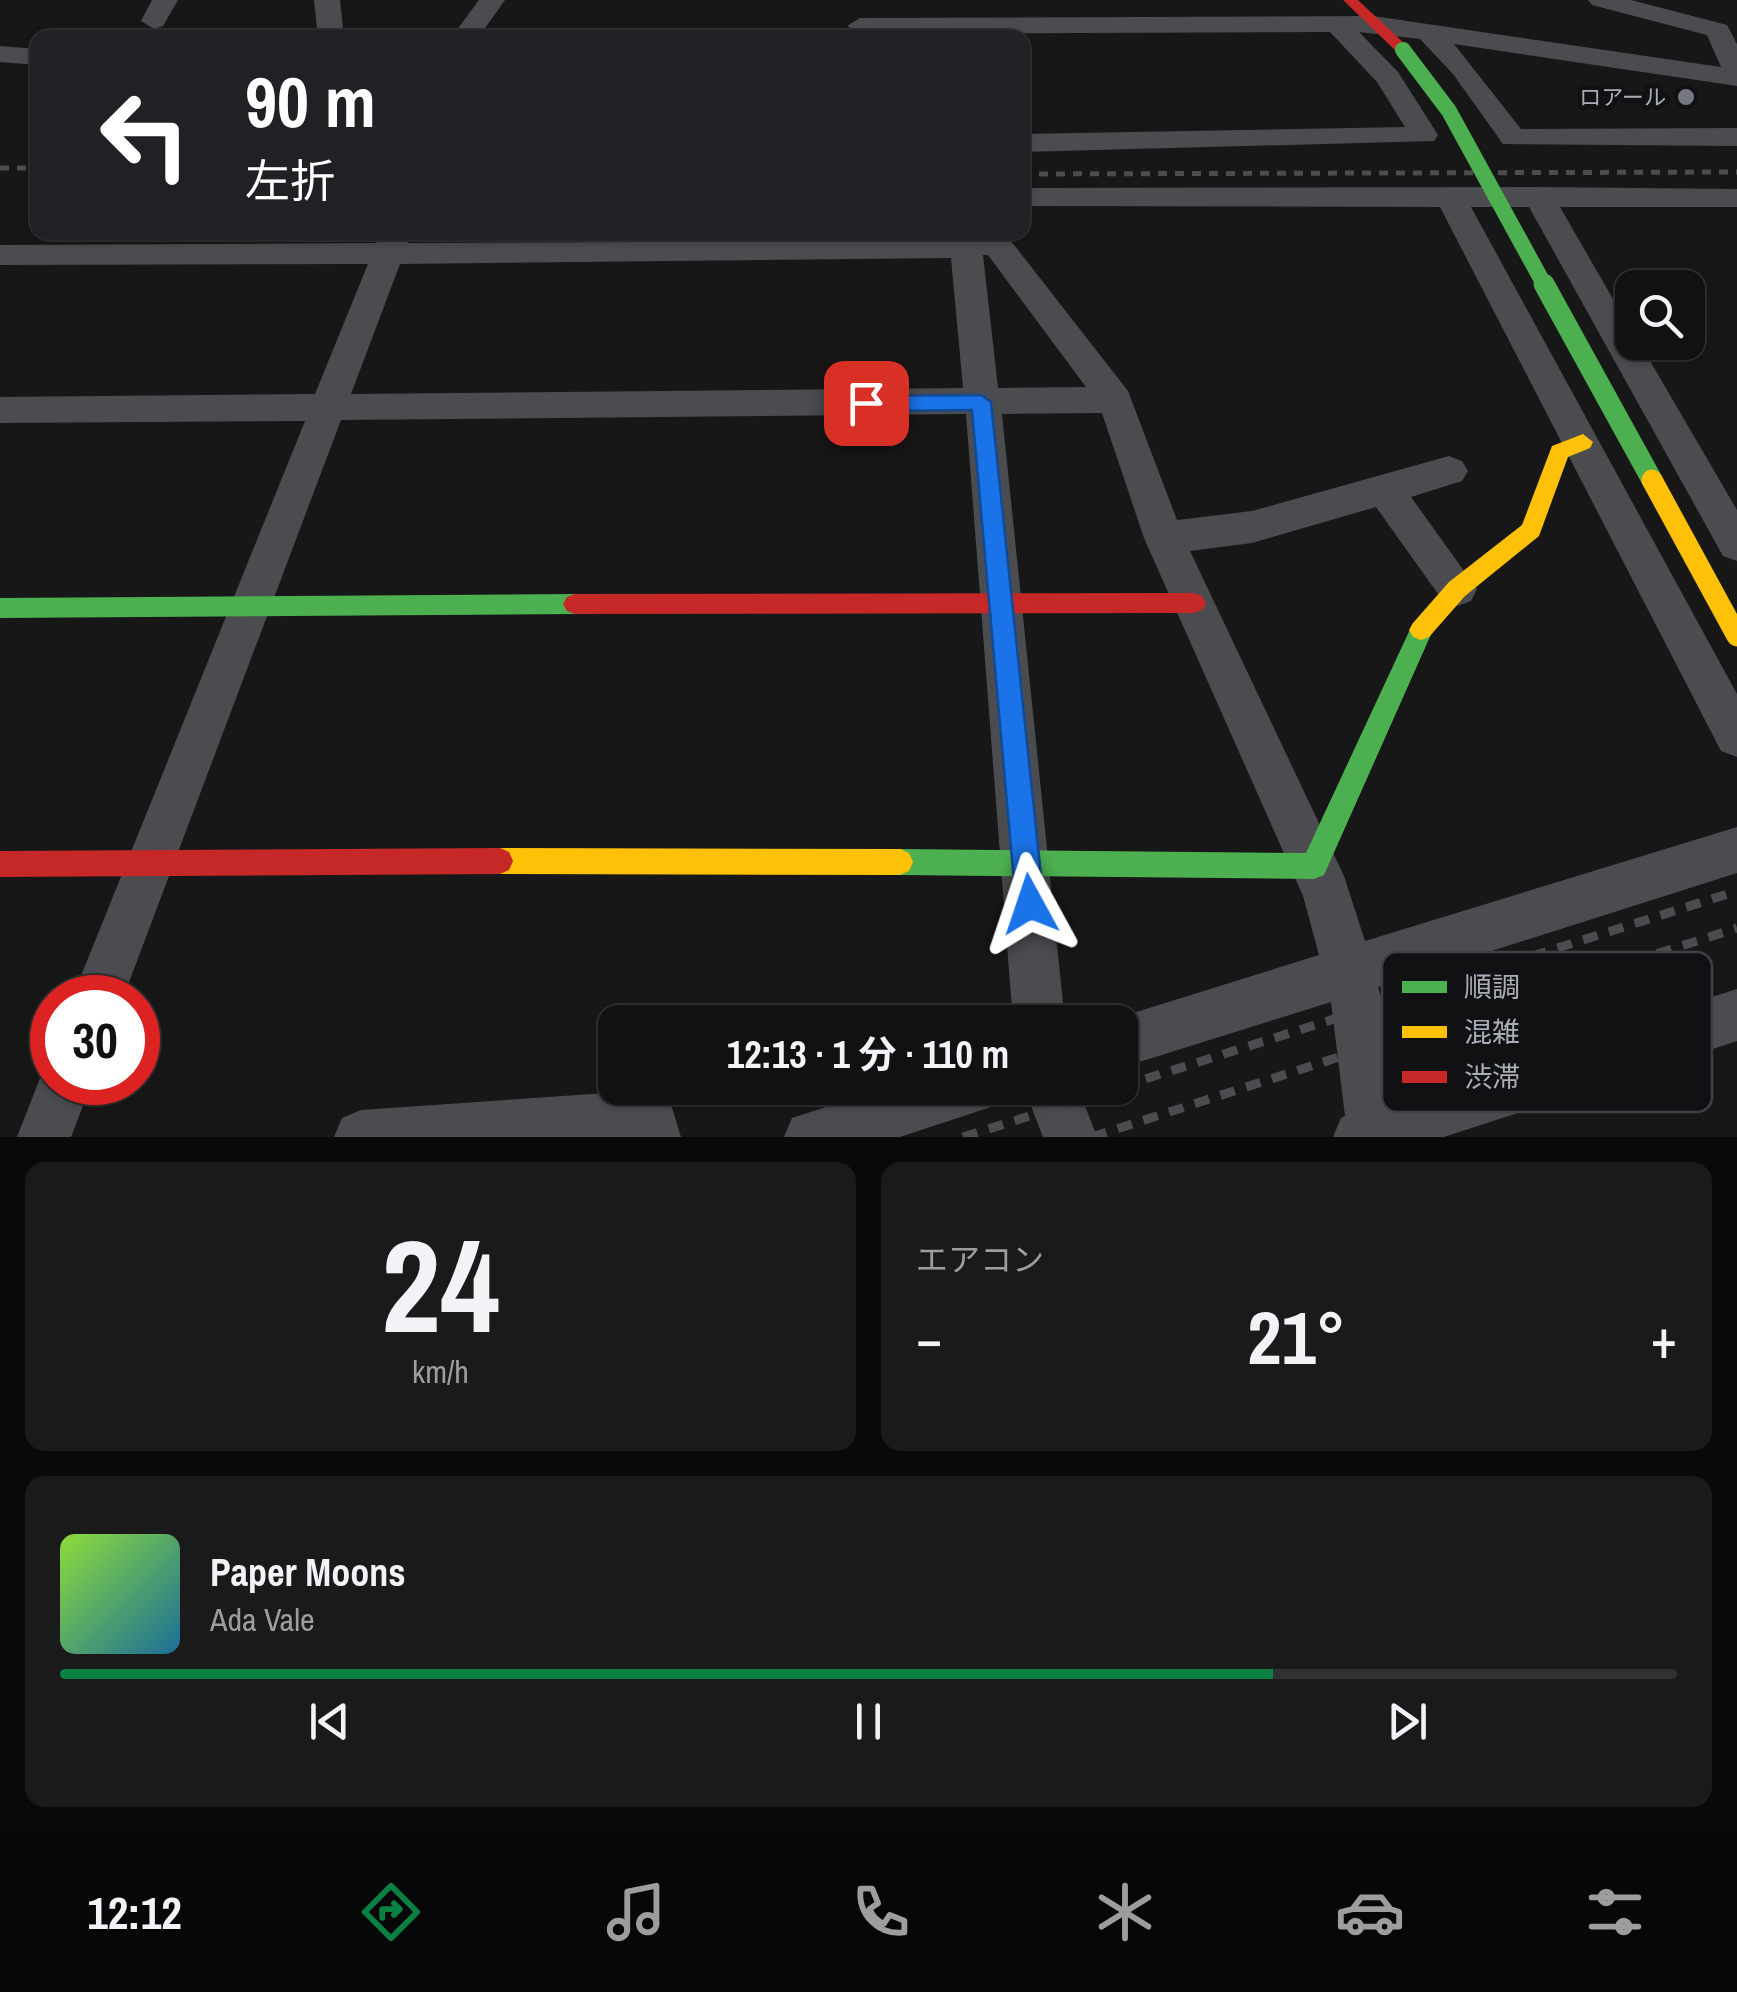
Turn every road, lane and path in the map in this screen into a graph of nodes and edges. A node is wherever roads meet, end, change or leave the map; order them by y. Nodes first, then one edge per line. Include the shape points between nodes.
1 (327, 0) edge
2 (492, 0) edge
3 (1602, 0) edge
4 (1344, 12) edge
5 (860, 21) edge
6 (1373, 24) junction
7 (330, 30) edge
8 (470, 30) edge
9 (1428, 32) junction
10 (0, 54) edge
11 (30, 56) edge
12 (1737, 76) edge
13 (1424, 135) junction
14 (1737, 137) edge
15 (1513, 138) junction
16 (1030, 143) edge
17 (1538, 196) junction
18 (1450, 197) junction
19 (1030, 198) edge
20 (1737, 198) edge
21 (983, 240) edge
22 (391, 243) edge
23 (0, 255) edge
24 (1115, 400) junction
25 (981, 402) junction
26 (326, 409) junction
27 (0, 410) edge
28 (1583, 442) junction
29 (1449, 471) dead end
30 (1384, 490) junction
31 (1164, 538) junction
32 (1737, 544) edge
33 (1457, 589) junction
34 (1003, 601) junction
35 (1194, 603) junction
36 (249, 606) junction
37 (0, 608) edge
38 (1737, 636) edge
39 (1737, 738) edge
40 (1737, 850) edge
41 (149, 863) junction
42 (0, 864) edge
43 (1026, 864) junction
44 (1314, 866) junction
45 (1412, 952) edge
46 (1382, 961) edge
47 (1348, 972) junction
48 (106, 975) edge
49 (1038, 1005) edge
50 (1737, 1015) edge
51 (1712, 1023) edge
52 (1138, 1036) edge
53 (56, 1105) edge
54 (916, 1105) edge
55 (1058, 1105) edge
56 (1440, 1112) edge
57 (1370, 1135) edge
58 (44, 1137) edge
59 (361, 1137) edge
60 (654, 1137) edge
61 (811, 1137) edge
62 (1070, 1137) edge

1 - 7 street
2 - 8 street
3 - 12 street via 1718,30
4 - 5 street
4 - 6 street
4 - 13 street
6 - 9 street
6 - 38 street, bridge via 1449,111
9 - 12 street
9 - 15 street
10 - 11 street
13 - 15 street
13 - 16 street
14 - 15 street
17 - 18 street
17 - 20 street
17 - 32 street
18 - 19 street
18 - 28 street
21 - 22 street via 917,250
21 - 24 street
21 - 25 street
22 - 23 street
22 - 26 street
24 - 25 street
24 - 31 street
25 - 26 street
25 - 34 street
26 - 27 street
26 - 36 street
28 - 33 street via 1559,452 1531,530
28 - 39 street
29 - 30 street
30 - 31 street via 1252,527
30 - 33 street
31 - 35 street
33 - 44 street via 1421,629
34 - 35 street
34 - 36 street
34 - 43 street
35 - 44 street
36 - 37 street
36 - 41 street
40 - 45 street
41 - 42 street
41 - 43 street
41 - 48 street
43 - 44 street
43 - 49 street
44 - 47 street
46 - 47 street
47 - 52 street
47 - 57 street via 1360,1014
50 - 51 street
53 - 58 street
54 - 61 street
55 - 62 street
56 - 57 street
59 - 60 street via 650,1116

